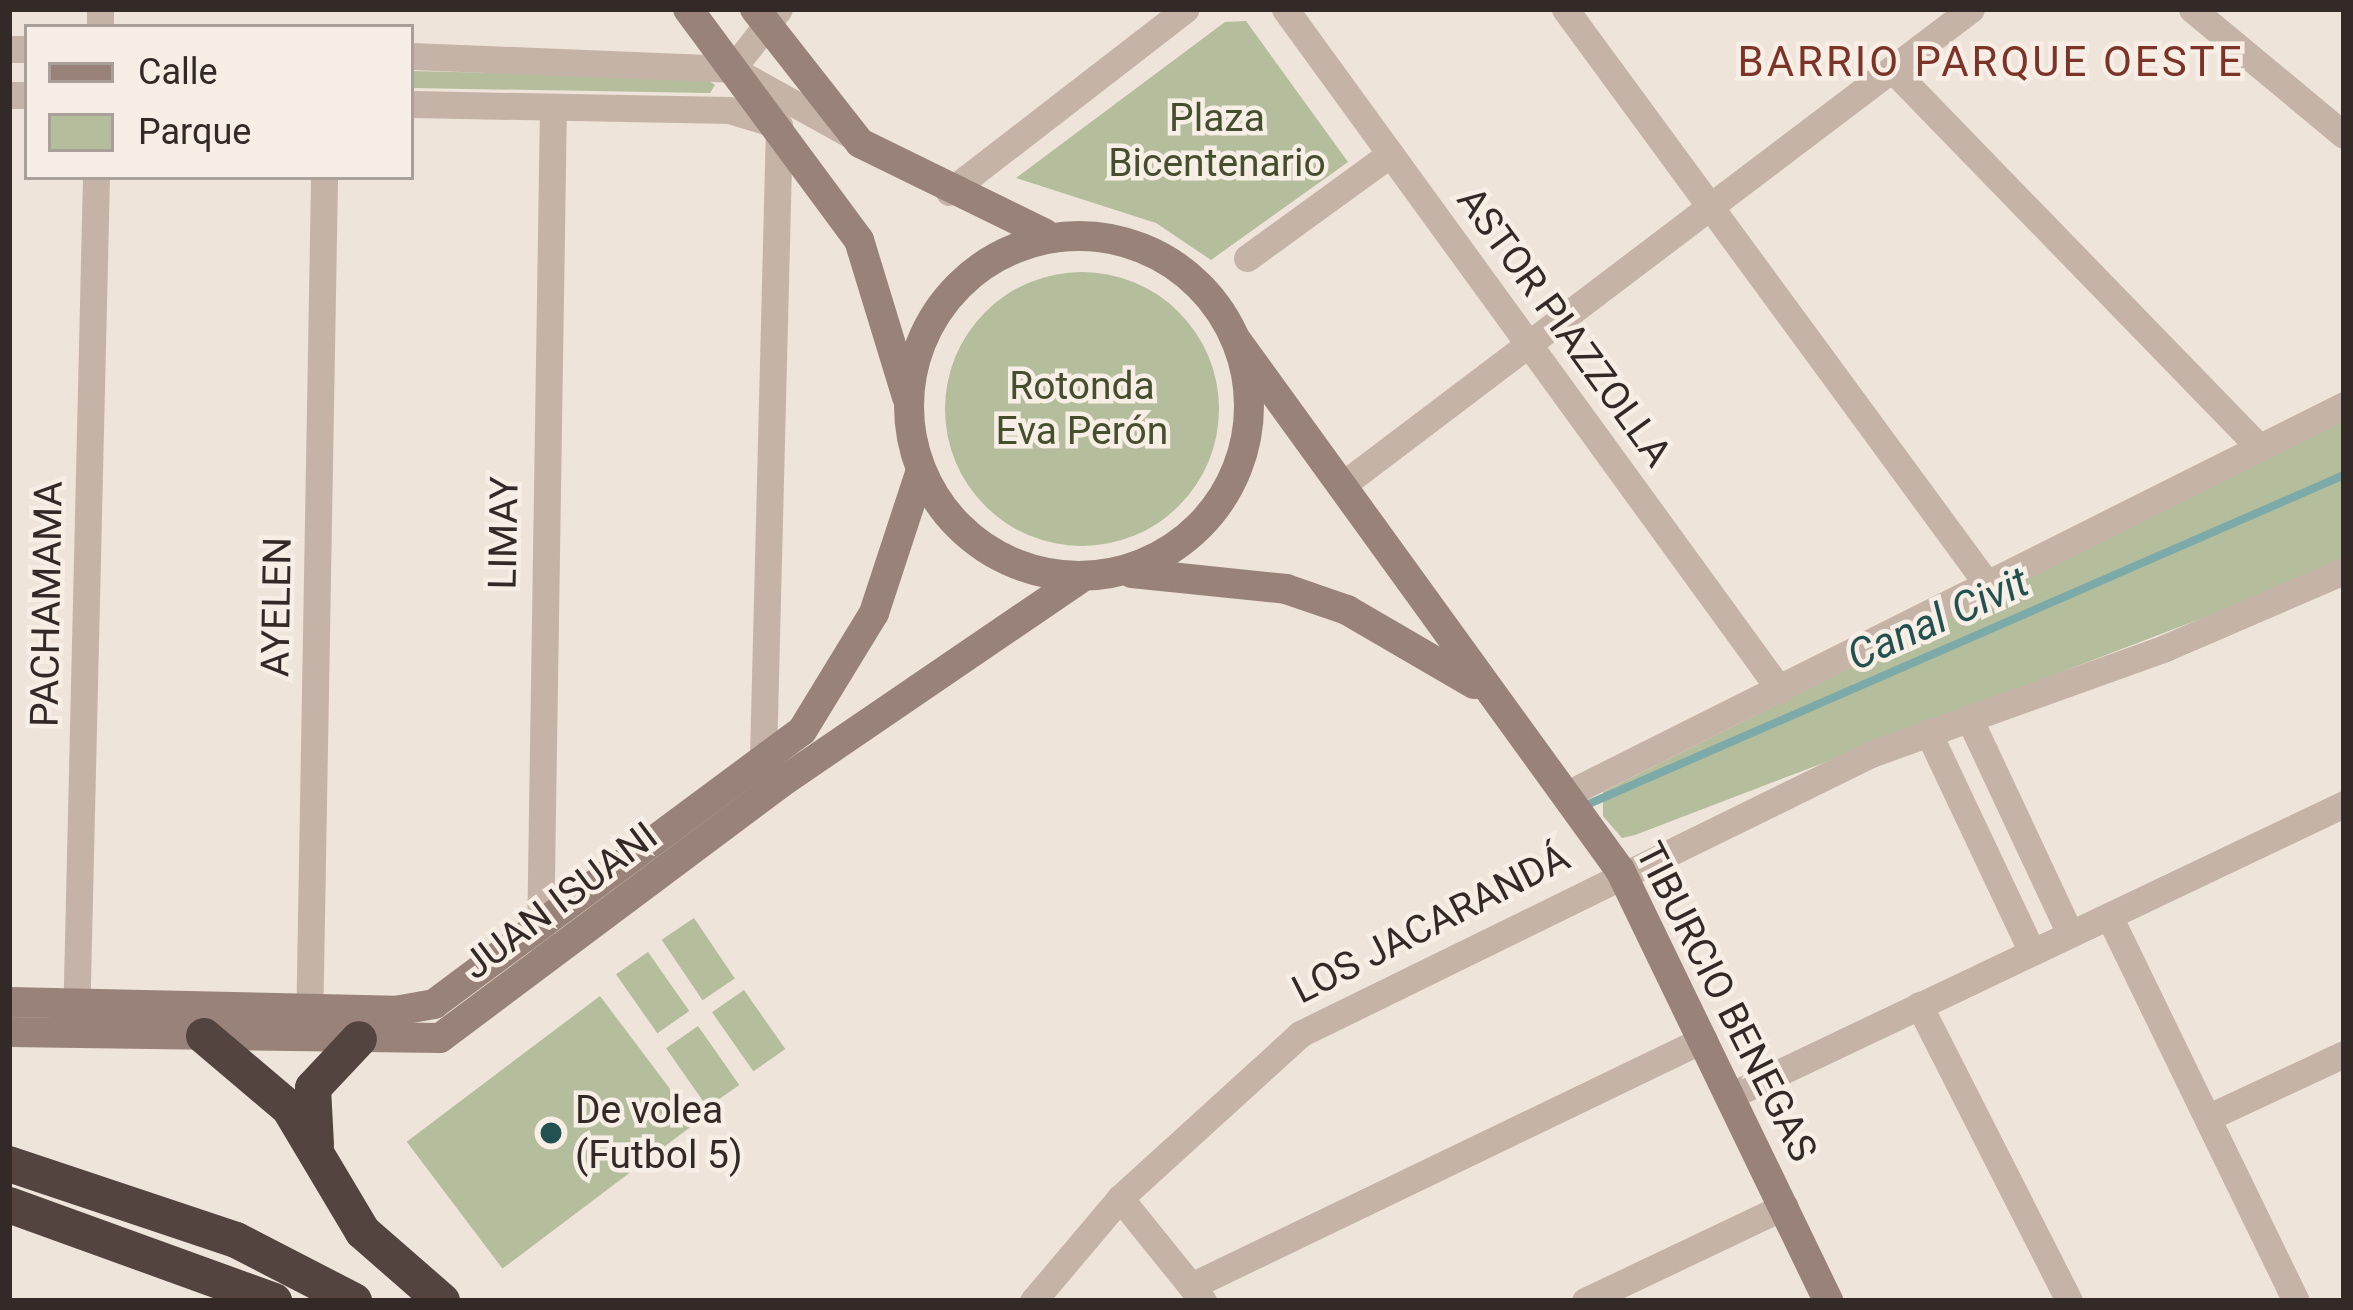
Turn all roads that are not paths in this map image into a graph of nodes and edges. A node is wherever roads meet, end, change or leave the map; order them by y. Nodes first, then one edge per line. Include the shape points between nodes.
1 (688, 9) edge
2 (1186, 9) edge
3 (1285, 9) edge
4 (1565, 9) edge
5 (1971, 9) edge
6 (2192, 9) edge
7 (766, 13) edge
8 (414, 56) edge
9 (732, 69) junction
10 (1892, 69) junction
11 (414, 104) edge
12 (553, 106) junction
13 (779, 125) junction
14 (2344, 136) edge
15 (856, 138) junction
16 (1390, 154) junction
17 (96, 180) edge
18 (324, 180) edge
19 (949, 192) junction
20 (1711, 208) junction
21 (1045, 232) junction
22 (1246, 258) dead end
23 (1237, 341) junction
24 (1529, 345) junction
25 (908, 403) junction
26 (2344, 405) edge
27 (2259, 447) junction
28 (920, 473) junction
29 (1341, 486) junction
30 (2344, 571) edge
31 (1122, 573) junction
32 (1080, 579) junction
33 (1987, 584) junction
34 (1780, 690) junction
35 (1489, 693) junction
36 (1969, 718) junction
37 (1928, 732) junction
38 (771, 772) junction
39 (1565, 795) junction
40 (2344, 804) edge
41 (1620, 870) junction
42 (2108, 916) junction
43 (535, 929) junction
44 (2070, 934) junction
45 (2032, 952) junction
46 (548, 959) junction
47 (9, 1002) edge
48 (1919, 1005) junction
49 (159, 1006) junction
50 (77, 1019) junction
51 (309, 1024) junction
52 (9, 1032) edge
53 (204, 1036) junction
54 (359, 1039) junction
55 (1704, 1039) junction
56 (2344, 1054) edge
57 (1732, 1094) junction
58 (2209, 1118) junction
59 (320, 1160) junction
60 (9, 1164) edge
61 (1120, 1198) junction
62 (9, 1205) edge
63 (1785, 1206) junction
64 (1197, 1293) edge
65 (274, 1301) edge
66 (355, 1301) edge
67 (442, 1301) edge
68 (1033, 1301) edge
69 (1586, 1301) edge
70 (1828, 1301) edge
71 (2069, 1301) edge
72 (2296, 1301) edge

1 - 9 street
2 - 19 street
3 - 16 street, ASTOR PIAZZOLLA
4 - 20 street
5 - 10 street
6 - 14 street
7 - 9 street
7 - 15 street
8 - 9 street
9 - 13 street
9 - 15 street
10 - 20 street
10 - 27 street
11 - 12 street
12 - 13 street via 729,110
12 - 43 street, LIMAY
13 - 25 street via 869,261
13 - 38 street
15 - 19 street
16 - 22 street
16 - 24 street, ASTOR PIAZZOLLA
17 - 50 street, PACHAMAMA
18 - 51 street, AYELEN
19 - 21 street
20 - 24 street
20 - 33 street
21 - 23 street via 1157,258 1203,294
21 - 25 street via 1006,245 949,297
23 - 29 street, TIBURCIO BENEGAS
23 - 31 street via 1250,398 1232,483 1198,529
24 - 29 street
24 - 34 street, ASTOR PIAZZOLLA
25 - 28 street
26 - 27 street, LOS JACARANDÁ
27 - 33 street, LOS JACARANDÁ
28 - 32 street via 988,547 1029,568
28 - 38 street, JUAN ISUANI via 852,659
29 - 35 street, TIBURCIO BENEGAS
30 - 36 street, LOS JACARANDÁ
31 - 32 street
31 - 35 street, TIBURCIO BENEGAS via 1286,590 1346,610
32 - 38 street, JUAN ISUANI
33 - 34 street, LOS JACARANDÁ
34 - 39 street, LOS JACARANDÁ
35 - 39 street, TIBURCIO BENEGAS
36 - 37 street, LOS JACARANDÁ
36 - 44 street
37 - 41 street, LOS JACARANDÁ
37 - 45 street
38 - 43 street, JUAN ISUANI
38 - 46 street, JUAN ISUANI
39 - 41 street, TIBURCIO BENEGAS
40 - 42 street
41 - 55 street, TIBURCIO BENEGAS
41 - 61 street, LOS JACARANDÁ via 1300,1034
42 - 44 street
42 - 58 street
43 - 46 street, LIMAY
43 - 51 street, JUAN ISUANI via 434,1004
44 - 45 street
45 - 48 street
46 - 54 street, JUAN ISUANI via 440,1038
47 - 50 street, JUAN ISUANI
48 - 57 street
48 - 71 street
49 - 50 street, JUAN ISUANI
49 - 51 street, JUAN ISUANI
49 - 53 street
50 - 52 street, JUAN ISUANI
50 - 53 street, JUAN ISUANI
51 - 53 street, JUAN ISUANI
51 - 54 street, JUAN ISUANI
53 - 59 highway via 289,1108
54 - 59 highway via 313,1088
55 - 57 street, TIBURCIO BENEGAS
55 - 64 street
56 - 58 street
57 - 63 street, TIBURCIO BENEGAS
58 - 72 street
59 - 67 highway via 363,1232
60 - 66 highway via 236,1240
61 - 64 street
61 - 68 street, LOS JACARANDÁ
62 - 65 highway via 162,1253
63 - 69 street
63 - 70 street, TIBURCIO BENEGAS

